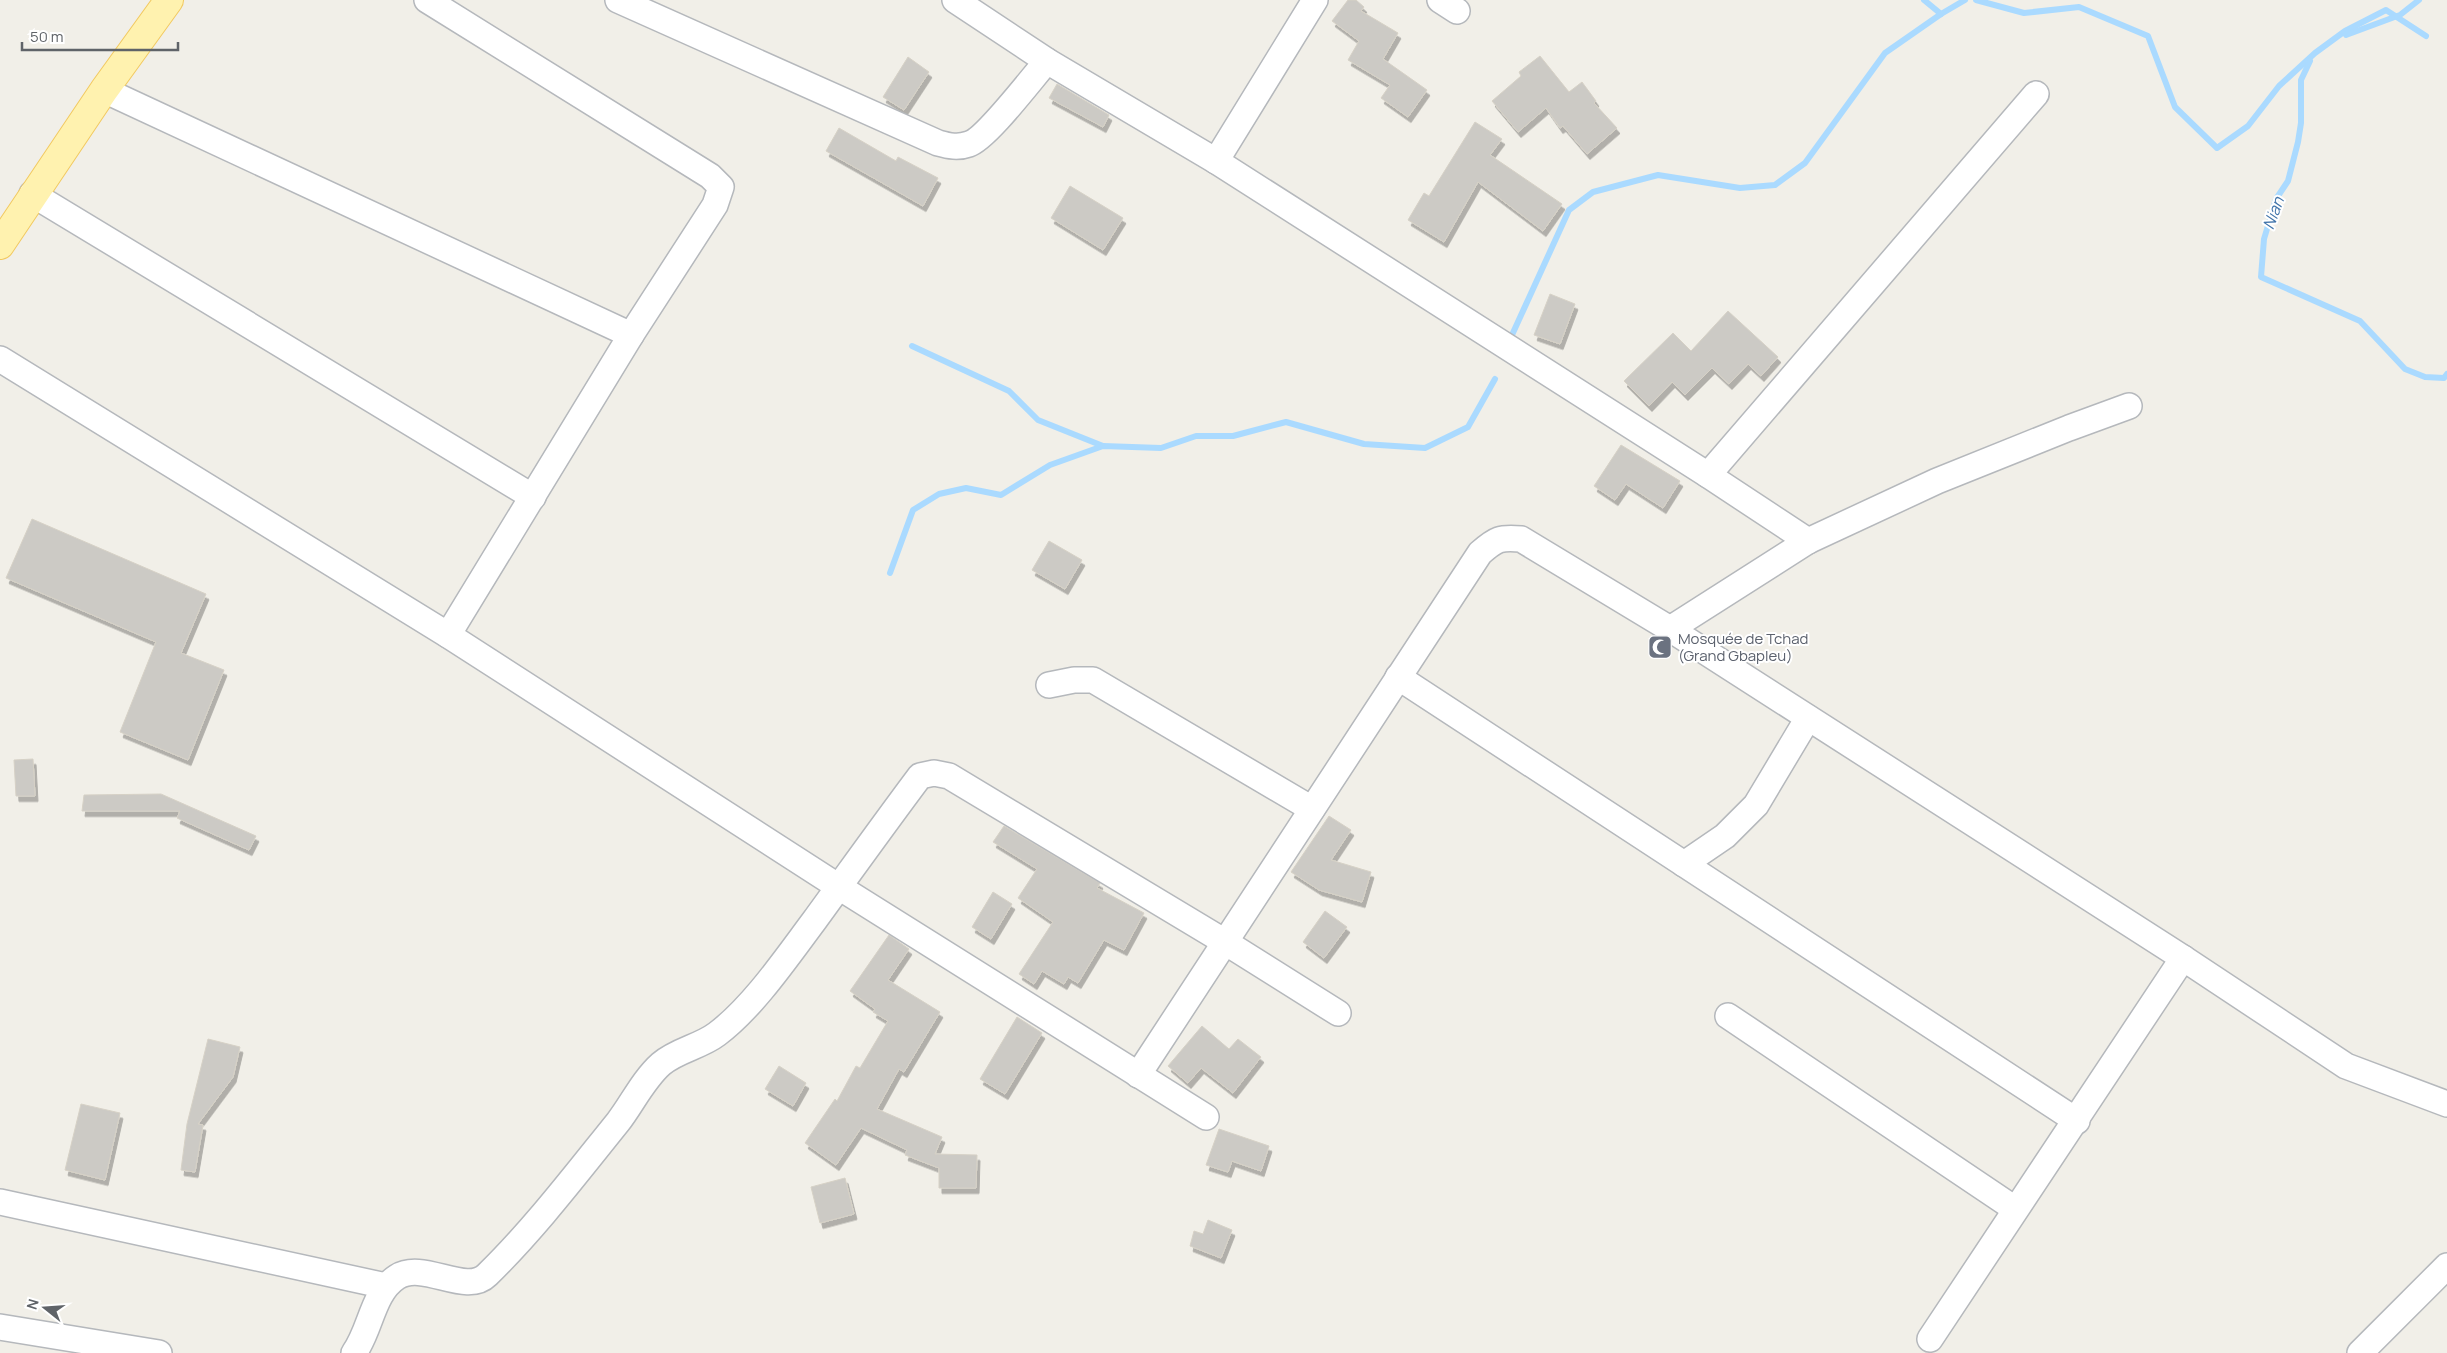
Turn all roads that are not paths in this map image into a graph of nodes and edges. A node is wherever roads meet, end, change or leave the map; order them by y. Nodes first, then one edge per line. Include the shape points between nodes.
1 (169, 0) edge
2 (427, 0) edge
3 (618, 0) edge
4 (955, 0) edge
5 (1314, 0) edge
6 (1047, 61) junction
7 (104, 90) junction
8 (2036, 94) dead end
9 (1216, 161) junction
10 (32, 194) junction
11 (0, 245) edge
12 (631, 335) junction
13 (0, 359) edge
14 (2129, 406) dead end
15 (1708, 475) junction
16 (532, 497) junction
17 (1808, 541) junction
18 (1670, 630) junction
19 (448, 635) junction
20 (1398, 677) junction
21 (1049, 685) dead end
22 (1808, 718) junction
23 (1312, 809) junction
24 (1684, 864) junction
25 (839, 887) junction
26 (1225, 942) junction
27 (2183, 958) junction
28 (1338, 1014) dead end
29 (1728, 1016) dead end
30 (1138, 1075) junction
31 (2447, 1104) edge
32 (1206, 1118) dead end
33 (2076, 1121) junction
34 (0, 1202) edge
35 (2015, 1209) junction
36 (2447, 1266) edge
37 (386, 1286) junction
38 (0, 1327) edge
39 (1930, 1339) dead end
40 (159, 1353) edge
41 (354, 1353) edge
42 (2360, 1353) edge

1 - 7 main road
2 - 12 street via 710,176 721,187 715,205
3 - 6 street via 953,147 971,144 986,132
4 - 6 street
5 - 9 street
6 - 9 street
7 - 10 main road
7 - 12 street
8 - 15 street
9 - 15 street
10 - 11 main road
10 - 16 street
12 - 16 street
13 - 19 street
14 - 17 street via 1937,482
15 - 17 street
16 - 19 street
17 - 18 street
18 - 20 street via 1521,539 1503,537 1480,553
18 - 22 street
19 - 25 street
20 - 23 street
20 - 24 street
21 - 23 street via 1093,680
22 - 24 street via 1756,805 1726,836
22 - 27 street
23 - 26 street
24 - 33 street
25 - 26 street via 920,776 934,773 949,776
25 - 30 street
25 - 37 street via 774,975 717,1034 661,1064 536,1221 485,1278 472,1282 426,1272 399,1275
26 - 28 street
26 - 30 street
27 - 31 street via 2346,1066
27 - 33 street
29 - 35 street
30 - 32 street
33 - 35 street
34 - 37 street
35 - 39 street
36 - 42 street
37 - 41 street via 363,1341
38 - 40 street

